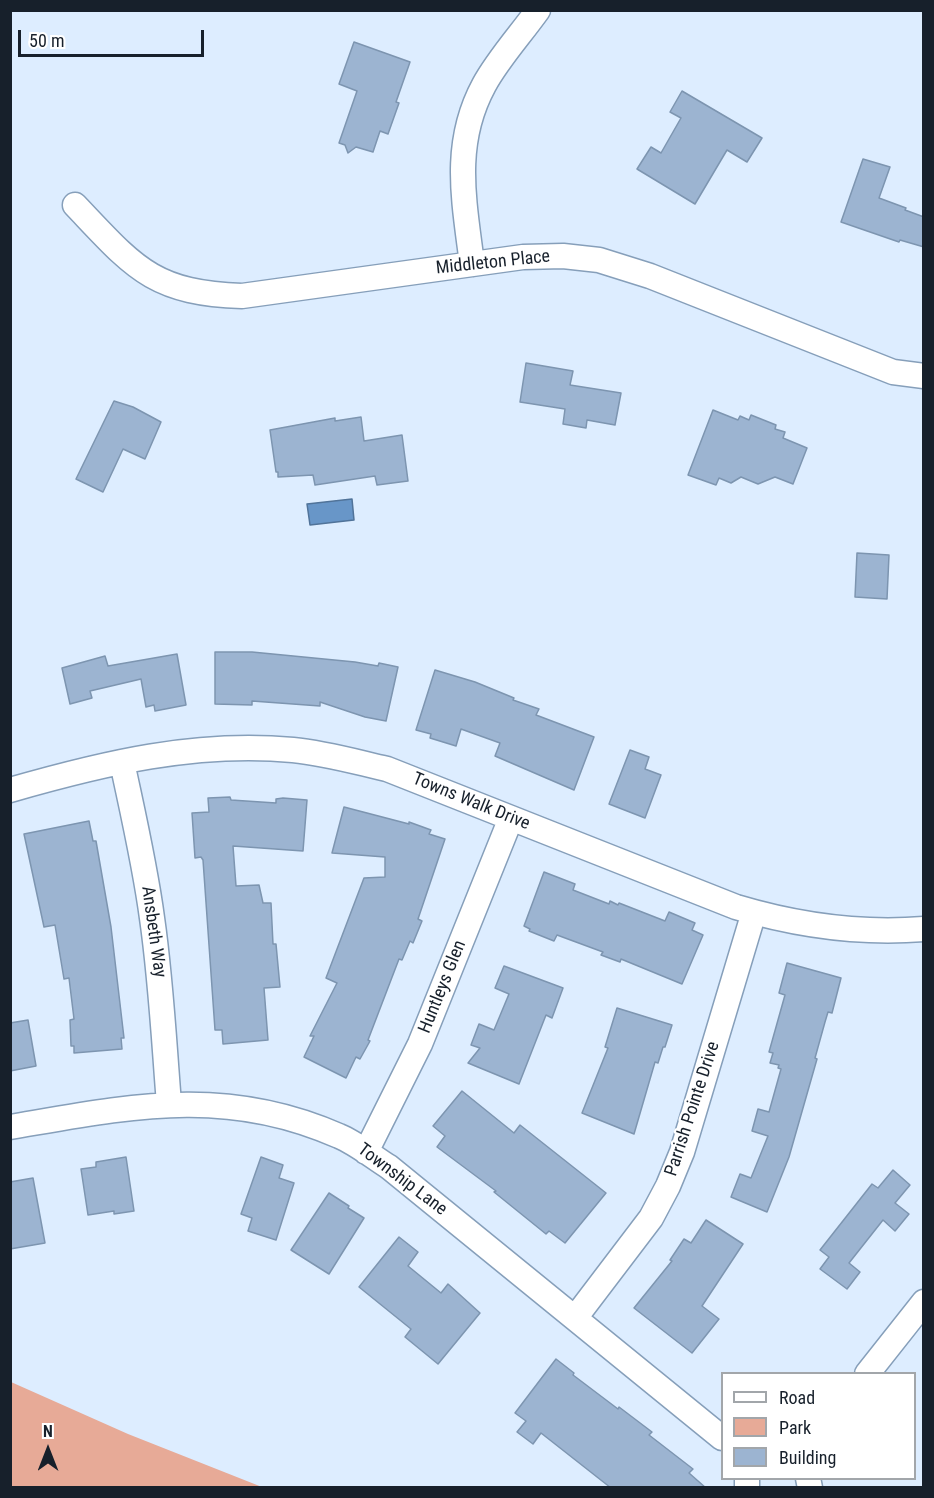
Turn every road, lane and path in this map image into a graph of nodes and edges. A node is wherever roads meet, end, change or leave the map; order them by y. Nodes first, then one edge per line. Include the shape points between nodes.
1 (538, 10) edge
2 (75, 205) dead end
3 (472, 264) junction
4 (924, 376) edge
5 (122, 762) junction
6 (10, 790) edge
7 (511, 818) junction
8 (754, 912) junction
9 (924, 929) edge
10 (169, 1104) junction
11 (10, 1127) edge
12 (366, 1152) junction
13 (924, 1302) edge
14 (575, 1318) junction
15 (869, 1372) edge
16 (721, 1436) edge

1 - 3 street via 486,82 468,126 462,187
2 - 3 street, Middleton Place via 126,259 153,278 209,295 242,296
3 - 4 street, Middleton Place via 523,256 599,260 650,276 893,372
5 - 6 street, Towns Walk Drive
5 - 7 street, Towns Walk Drive via 184,750 295,750 387,769
5 - 10 street, Ansbeth Way via 152,917
7 - 8 street, Towns Walk Drive
7 - 12 street, Huntleys Glen via 420,1044
8 - 9 street, Towns Walk Drive via 772,918 859,929
8 - 14 street, Parrish Pointe Drive via 682,1152 668,1186 651,1218
10 - 11 street, Township Lane
10 - 12 street, Township Lane via 245,1108 285,1117 341,1137
12 - 14 street, Township Lane
13 - 15 street
14 - 16 street, Township Lane

